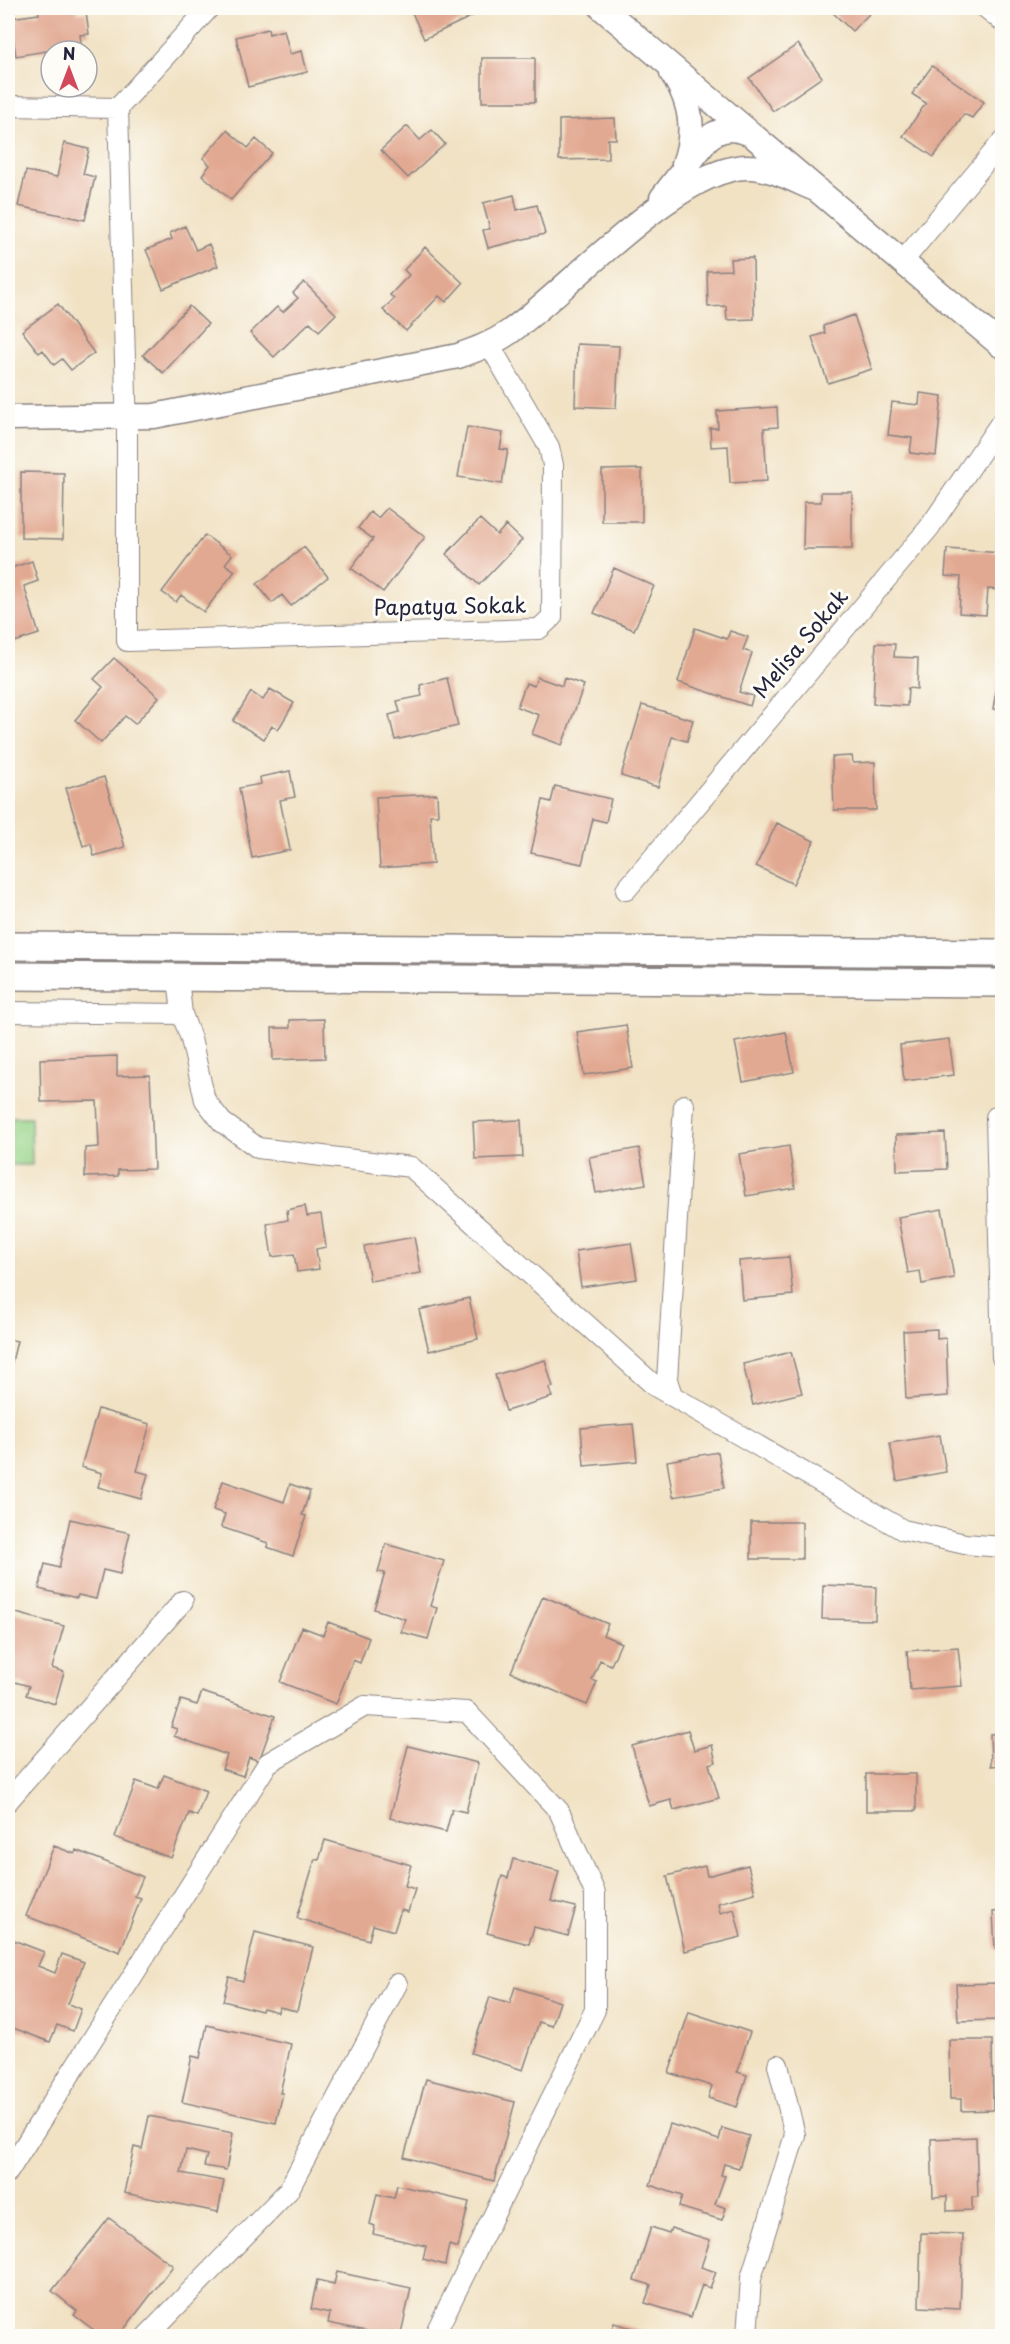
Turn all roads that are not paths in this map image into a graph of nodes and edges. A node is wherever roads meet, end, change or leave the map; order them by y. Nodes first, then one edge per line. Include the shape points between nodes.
1 (209, 8) edge
2 (602, 8) edge
3 (986, 8) edge
4 (1002, 21) edge
5 (662, 58) junction
6 (8, 106) edge
7 (118, 108) junction
8 (751, 134) junction
9 (1002, 142) edge
10 (681, 173) junction
11 (818, 190) junction
12 (645, 218) junction
13 (903, 261) junction
14 (489, 344) junction
15 (1002, 346) edge
16 (8, 418) edge
17 (127, 418) junction
18 (1002, 421) edge
19 (626, 890) dead end
20 (8, 946) edge
21 (1002, 953) edge
22 (8, 976) edge
23 (178, 978) junction
24 (1002, 983) edge
25 (8, 1011) edge
26 (182, 1014) junction
27 (684, 1105) dead end
28 (996, 1118) dead end
29 (1002, 1357) edge
30 (672, 1395) junction
31 (1002, 1547) edge
32 (183, 1601) dead end
33 (8, 1801) edge
34 (397, 1984) dead end
35 (778, 2065) dead end
36 (8, 2172) edge
37 (147, 2337) edge
38 (434, 2337) edge
39 (747, 2337) edge

1 - 7 street
2 - 5 street
3 - 4 street
5 - 8 street
5 - 10 street via 680,84 691,116 688,153
6 - 7 street
7 - 17 street
8 - 10 street via 738,128 716,131
8 - 11 street
9 - 13 street
10 - 12 street
11 - 12 street via 749,166 731,169 688,188
11 - 13 street
12 - 14 street via 508,333
13 - 15 street
14 - 17 street via 458,356 154,416
14 - 17 street, Papatya Sokak via 549,447 553,465 552,617 539,629 127,641
16 - 17 street
18 - 19 street, Melisa Sokak via 929,528
20 - 21 main road
22 - 23 main road
23 - 24 main road
23 - 26 street
25 - 26 street
26 - 30 street via 192,1039 205,1100 222,1122 258,1148 411,1167 655,1386
27 - 30 street via 667,1380
28 - 29 street
30 - 31 street via 903,1530 966,1544
32 - 33 street
34 - 37 street via 288,2191
35 - 39 street via 795,2135 751,2278
36 - 38 street via 268,1763 365,1706 467,1712 559,1811 596,1893 596,2010

